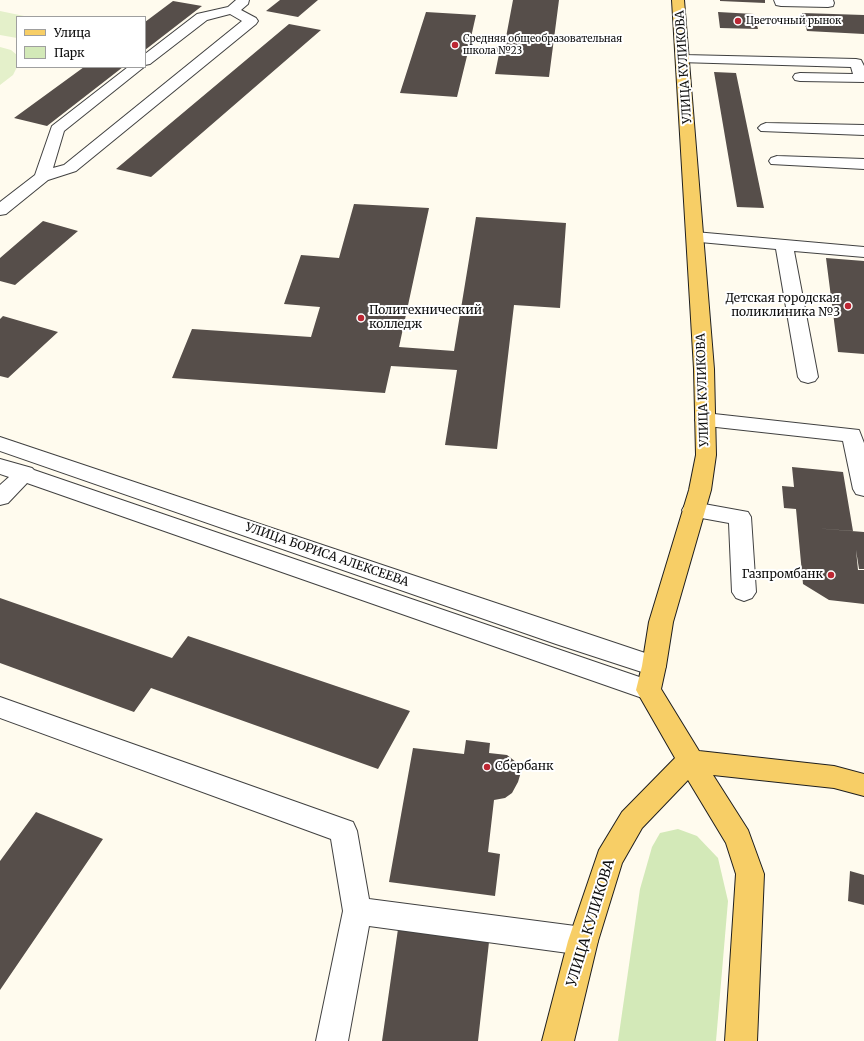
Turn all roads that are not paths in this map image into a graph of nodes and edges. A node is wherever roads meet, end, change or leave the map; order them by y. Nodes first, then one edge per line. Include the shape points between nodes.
1 (244, 0) edge
2 (678, 0) edge
3 (780, 0) edge
4 (828, 0) edge
5 (232, 10) junction
6 (684, 59) junction
7 (146, 60) edge
8 (136, 68) edge
9 (800, 76) dead end
10 (766, 128) dead end
11 (864, 130) edge
12 (777, 161) dead end
13 (864, 164) edge
14 (42, 177) junction
15 (0, 210) edge
16 (695, 237) junction
17 (784, 245) junction
18 (864, 252) edge
19 (808, 377) dead end
20 (705, 420) junction
21 (0, 444) edge
22 (0, 466) edge
23 (25, 473) junction
24 (864, 489) edge
25 (0, 498) edge
26 (694, 510) junction
27 (350, 563) junction
28 (339, 583) junction
29 (744, 592) dead end
30 (654, 666) junction
31 (648, 690) junction
32 (0, 707) edge
33 (690, 761) junction
34 (864, 786) edge
35 (357, 912) junction
36 (583, 941) junction
37 (332, 1041) edge
38 (558, 1041) edge
39 (741, 1041) edge

1 - 5 street
2 - 6 main road, УЛИЦА КУЛИКОВА
3 - 4 street via 828,3
5 - 7 street via 202,17
5 - 14 street via 251,21 70,168
6 - 9 street via 856,63 862,78
6 - 16 main road, УЛИЦА КУЛИКОВА
8 - 14 street via 57,129
10 - 11 street
12 - 13 street
14 - 15 street
16 - 17 street
16 - 20 main road, УЛИЦА КУЛИКОВА
17 - 18 street
17 - 19 street
20 - 24 street via 852,435
20 - 26 main road, УЛИЦА КУЛИКОВА via 706,455
21 - 27 street, УЛИЦА БОРИСА АЛЕКСЕЕВА
22 - 23 street
23 - 25 street
23 - 28 street
26 - 29 street via 740,517
26 - 30 main road, УЛИЦА КУЛИКОВА via 661,622
27 - 28 street
27 - 30 street, УЛИЦА БОРИСА АЛЕКСЕЕВА
28 - 31 street
30 - 31 main road, УЛИЦА КУЛИКОВА
31 - 33 main road
32 - 35 street via 343,831
33 - 34 main road via 834,778
33 - 36 main road, УЛИЦА КУЛИКОВА via 632,820 609,860
33 - 39 main road via 738,838 750,874
35 - 36 street
35 - 37 street
36 - 38 main road, УЛИЦА КУЛИКОВА

